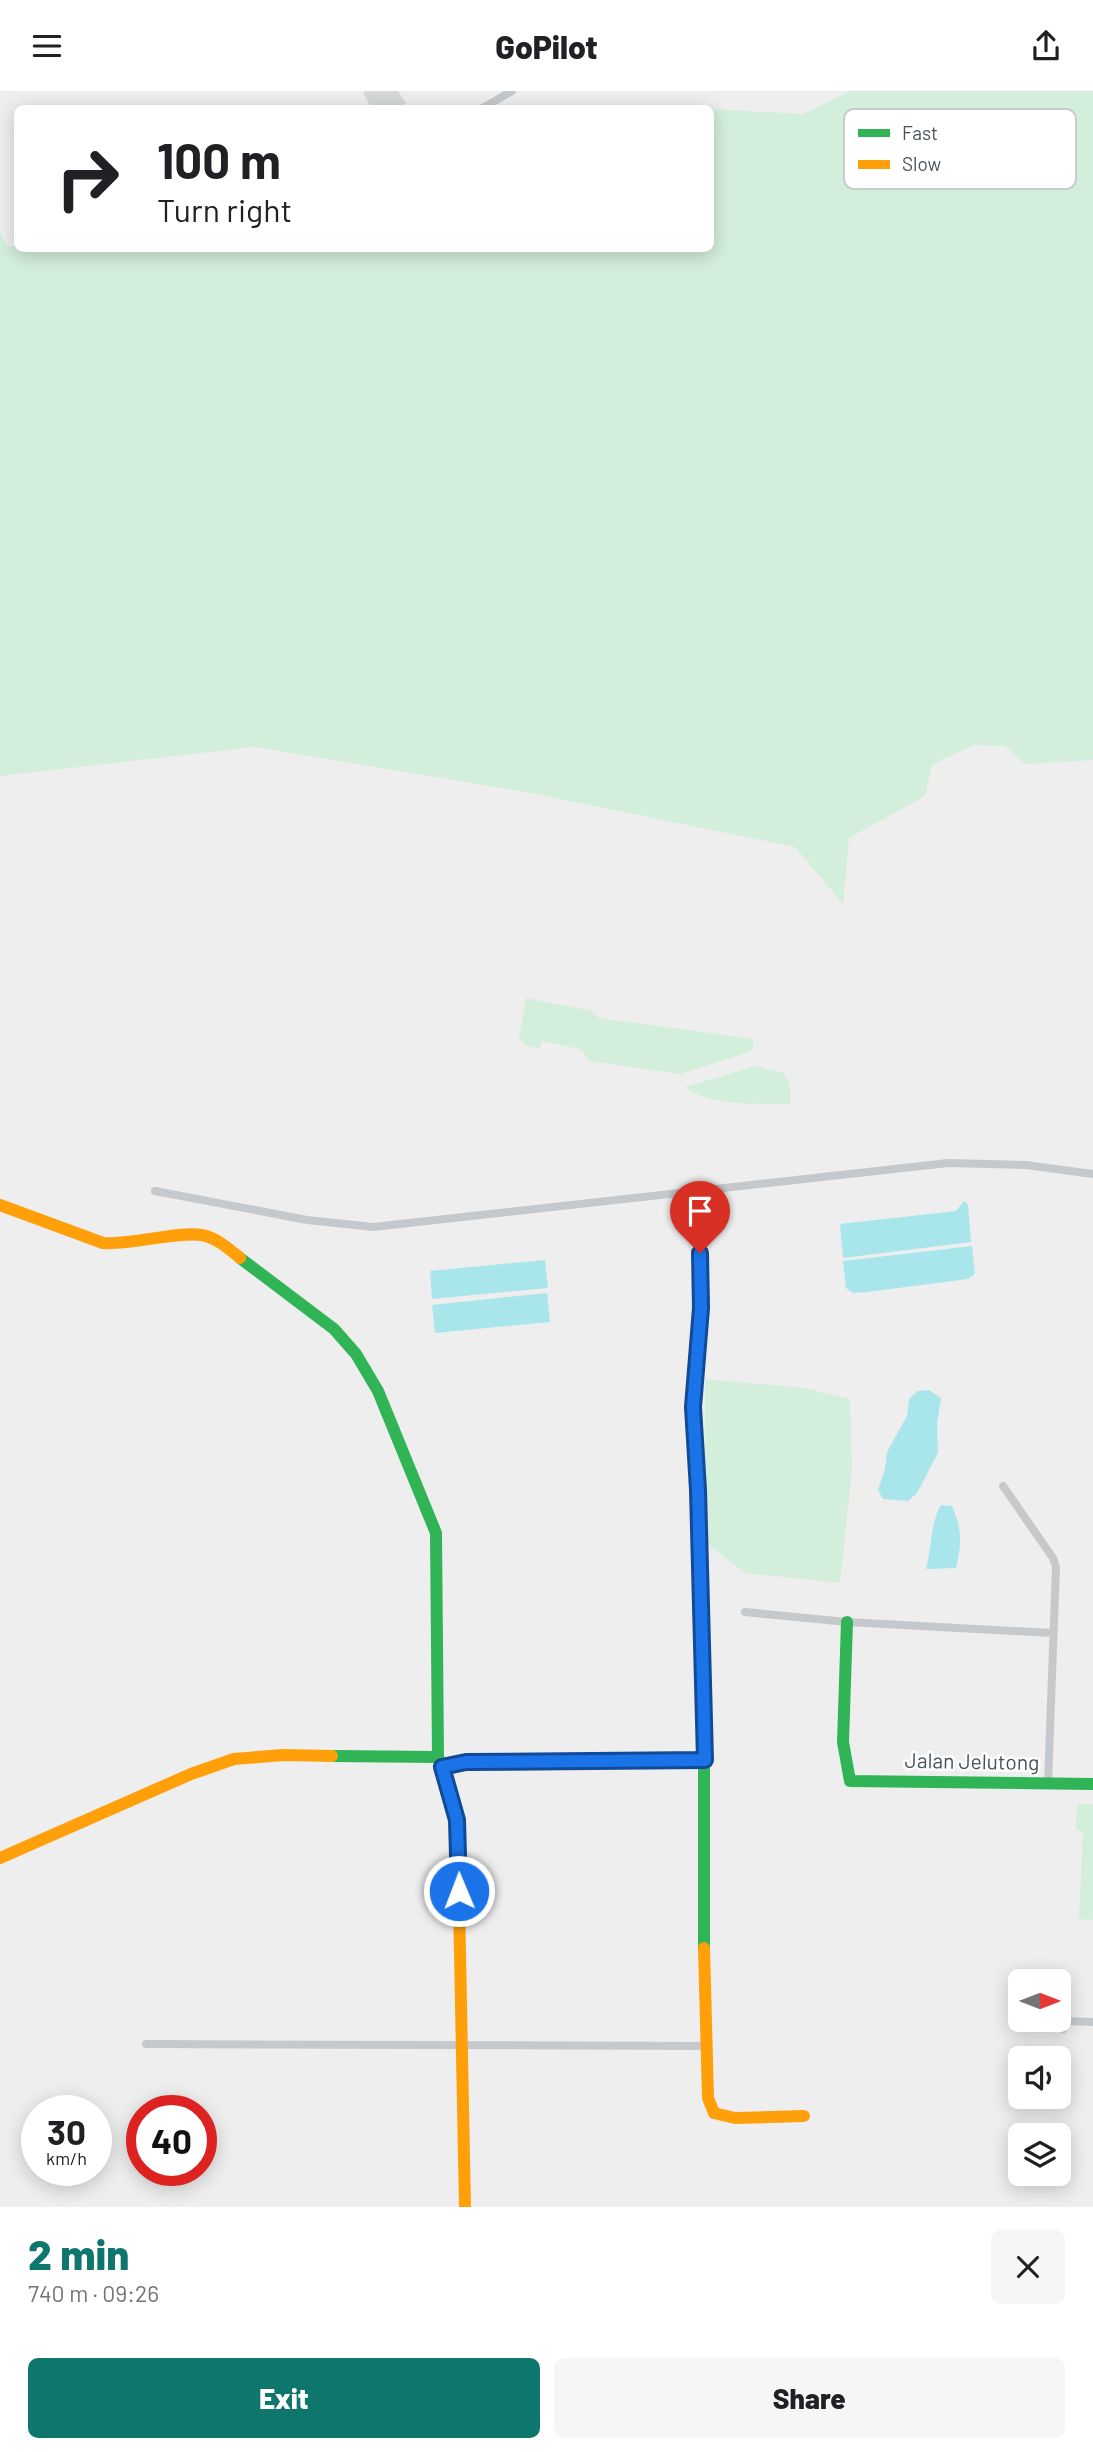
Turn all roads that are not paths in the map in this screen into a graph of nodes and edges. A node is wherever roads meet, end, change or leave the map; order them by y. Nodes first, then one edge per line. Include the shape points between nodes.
1 (512, 91) edge
2 (488, 105) edge
3 (1093, 1174) edge
4 (155, 1191) dead end
5 (0, 1205) edge
6 (700, 1253) dead end
7 (1003, 1486) dead end
8 (745, 1612) dead end
9 (848, 1622) junction
10 (1053, 1633) junction
11 (705, 1760) junction
12 (440, 1762) junction
13 (1048, 1783) junction
14 (1093, 1784) edge
15 (0, 1858) edge
16 (1071, 2021) edge
17 (1093, 2022) edge
18 (462, 2043) junction
19 (146, 2044) dead end
20 (705, 2046) junction
21 (804, 2116) dead end
22 (465, 2207) edge

1 - 2 street
3 - 4 street via 1026,1165 948,1163 373,1227 307,1220
5 - 12 street via 103,1243 201,1235 216,1240 307,1307 356,1354 378,1391 436,1533
6 - 11 street via 693,1407
7 - 10 street via 1054,1558
8 - 9 street
9 - 10 street
9 - 13 street, Jalan Jelutong via 843,1742 850,1781
10 - 13 street
11 - 12 street
11 - 20 street
12 - 15 street via 283,1755 234,1759
12 - 18 street via 457,1820
13 - 14 street, Jalan Jelutong
16 - 17 street
18 - 19 street
18 - 20 street
18 - 22 street
20 - 21 street via 708,2098 714,2113

